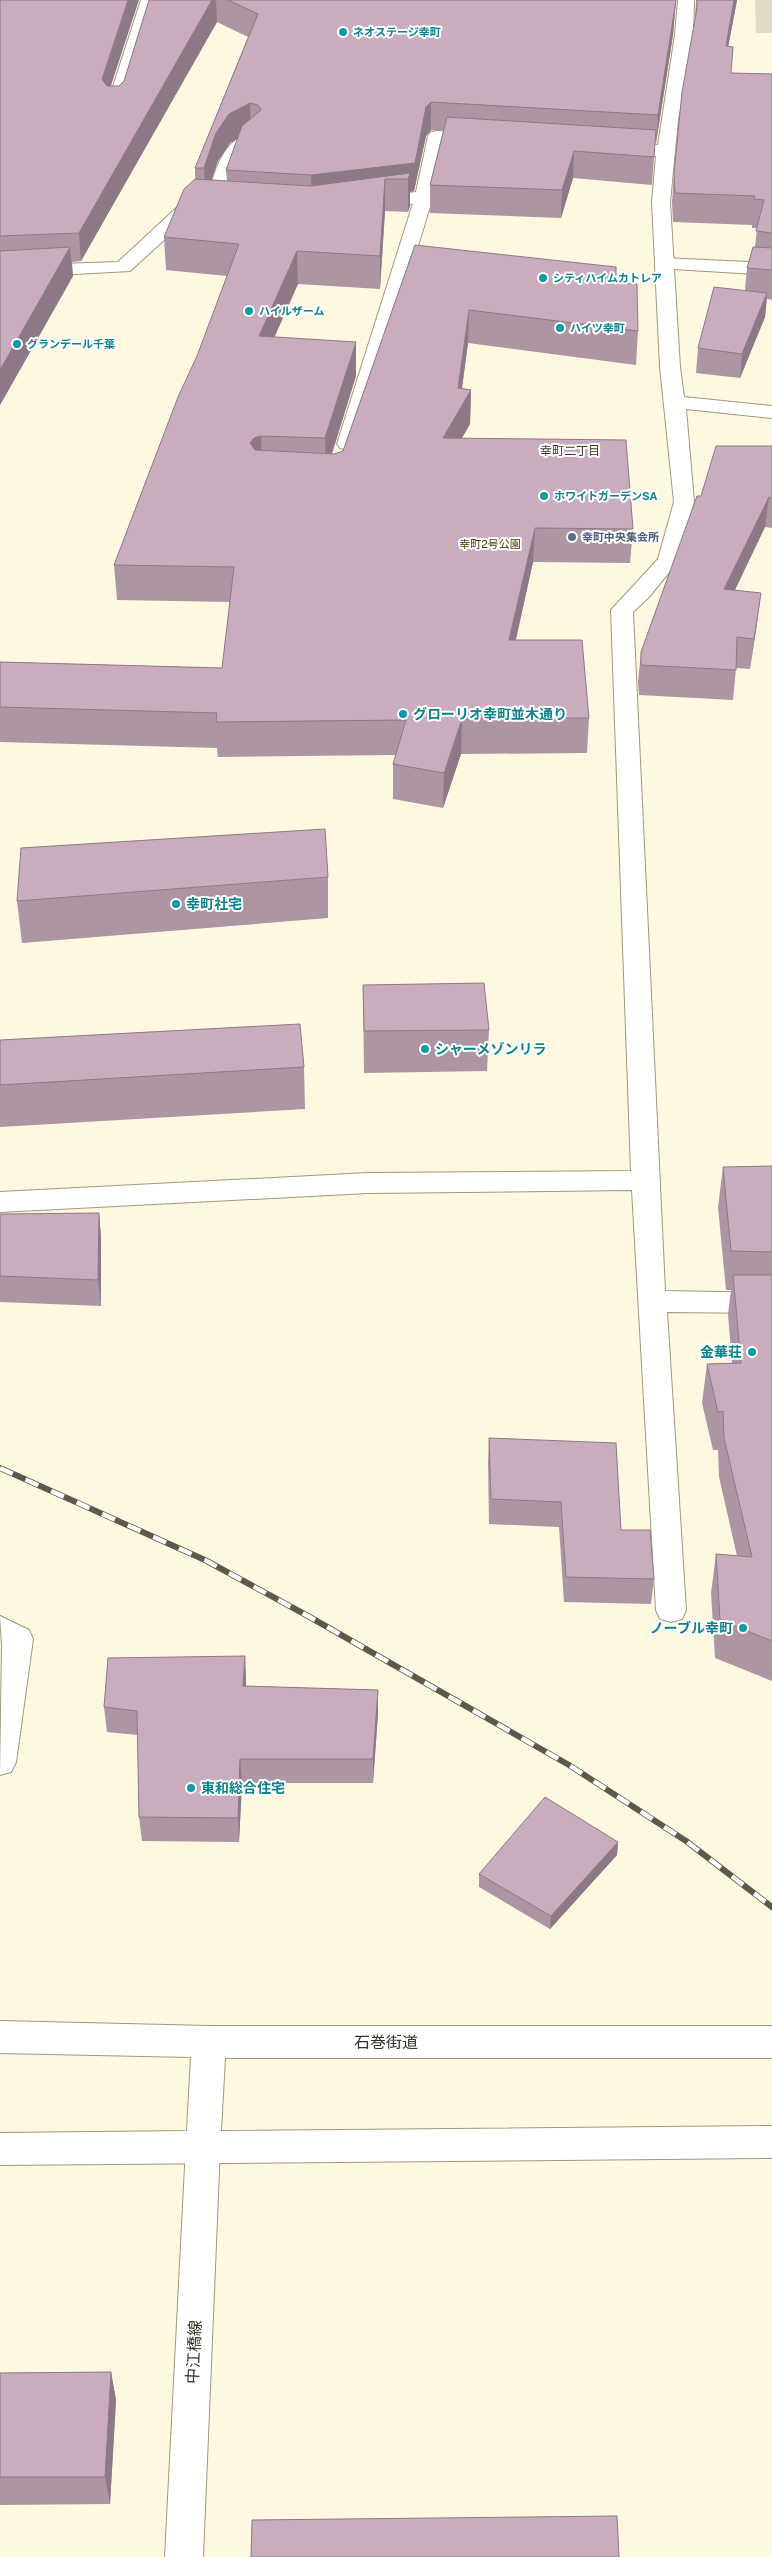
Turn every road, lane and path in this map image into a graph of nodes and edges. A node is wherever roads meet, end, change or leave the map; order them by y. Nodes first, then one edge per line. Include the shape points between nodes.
1 (149, 0) edge
2 (686, 0) edge
3 (115, 108) edge
4 (251, 138) edge
5 (496, 139) edge
6 (602, 146) edge
7 (665, 151) junction
8 (424, 197) junction
9 (214, 205) junction
10 (359, 205) edge
11 (234, 206) edge
12 (664, 264) junction
13 (772, 269) edge
14 (0, 272) edge
15 (676, 402) junction
16 (772, 412) edge
17 (341, 461) edge
18 (645, 1180) junction
19 (0, 1202) edge
20 (652, 1301) junction
21 (772, 1303) edge
22 (671, 1610) dead end
23 (6, 1636) edge
24 (0, 1762) edge
25 (0, 2037) edge
26 (210, 2042) junction
27 (772, 2042) edge
28 (772, 2142) edge
29 (203, 2147) junction
30 (0, 2149) edge
31 (184, 2557) edge

1 - 3 street
2 - 7 street via 684,35
4 - 9 street via 233,150
5 - 8 street via 437,136
6 - 7 street
7 - 12 street via 661,202
8 - 10 street
8 - 17 street
9 - 11 street
9 - 14 street via 192,204 123,267
12 - 13 street
12 - 15 street via 670,367
15 - 16 street
15 - 18 street via 684,502 668,560 622,610
18 - 19 street via 368,1183
18 - 20 street
20 - 21 street
20 - 22 street
23 - 24 street
25 - 26 street, 石巻街道
26 - 27 street, 石巻街道
26 - 29 street, 中江橋線
28 - 29 street
29 - 30 street
29 - 31 street, 中江橋線

